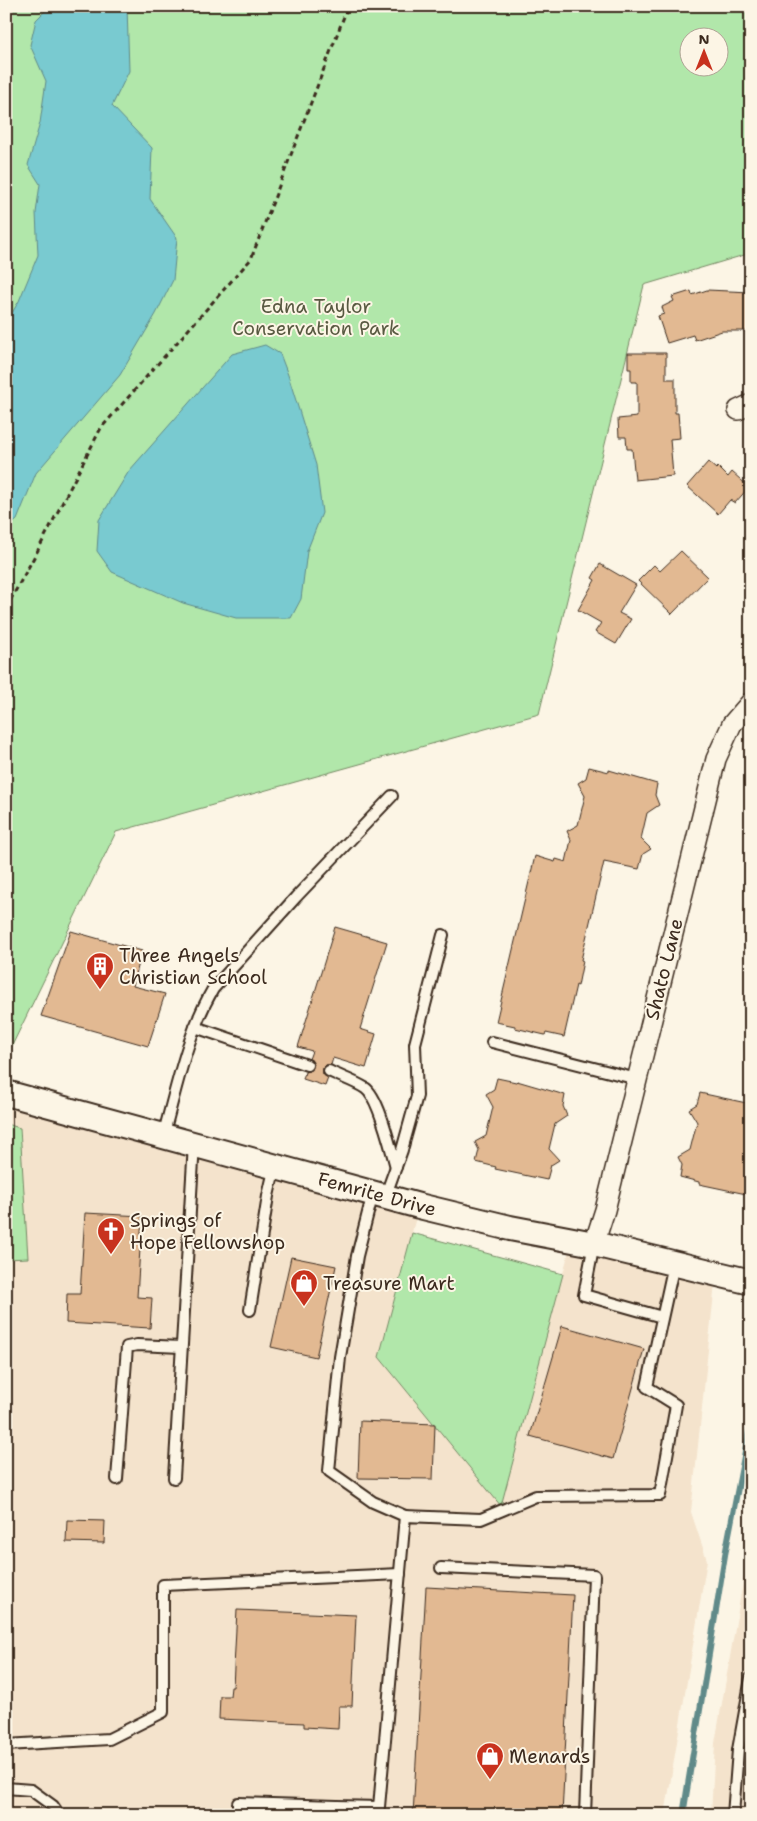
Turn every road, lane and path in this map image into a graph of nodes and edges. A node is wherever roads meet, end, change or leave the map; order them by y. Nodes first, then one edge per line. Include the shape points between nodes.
1 (348, 6) edge
2 (6, 608) edge
3 (751, 702) edge
4 (392, 796) dead end
5 (443, 935) dead end
6 (195, 1027) junction
7 (492, 1042) dead end
8 (307, 1065) dead end
9 (329, 1072) dead end
10 (637, 1080) junction
11 (6, 1093) edge
12 (163, 1136) junction
13 (194, 1144) junction
14 (275, 1166) junction
15 (396, 1167) junction
16 (379, 1195) junction
17 (594, 1244) junction
18 (674, 1264) junction
19 (750, 1281) edge
20 (250, 1310) dead end
21 (662, 1317) junction
22 (181, 1347) junction
23 (174, 1478) dead end
24 (117, 1479) dead end
25 (405, 1516) junction
26 (441, 1568) dead end
27 (400, 1574) junction
28 (751, 1678) edge
29 (6, 1745) edge
30 (6, 1788) edge
31 (337, 1810) edge
32 (59, 1815) edge
33 (238, 1815) edge
34 (585, 1815) edge
35 (733, 1815) edge

1 - 2 path via 251,259 101,428
3 - 10 street, Shato Lane via 732,724 716,759
4 - 6 lane via 213,989
5 - 15 lane via 415,1044 417,1096
6 - 8 lane
6 - 12 lane
7 - 10 lane
9 - 15 lane via 366,1088 371,1094
10 - 17 street, Shato Lane
11 - 12 street, Femrite Drive
12 - 13 street, Femrite Drive
13 - 14 street, Femrite Drive
13 - 22 lane
14 - 16 street, Femrite Drive
14 - 20 lane
15 - 16 lane
16 - 17 street, Femrite Drive via 510,1228
16 - 25 lane via 357,1256 340,1357 329,1471 373,1502
17 - 18 street, Femrite Drive
17 - 21 lane via 584,1295
18 - 19 street, Femrite Drive
18 - 21 lane
21 - 25 lane via 647,1387 676,1405 660,1495 536,1496 482,1519
22 - 23 lane
22 - 24 lane via 127,1347
25 - 27 lane
26 - 34 lane via 594,1575
27 - 29 lane via 163,1585 163,1712 109,1739
27 - 31 lane via 380,1807
28 - 35 lane via 738,1750
30 - 32 lane via 31,1790 53,1806
31 - 33 lane via 238,1803

